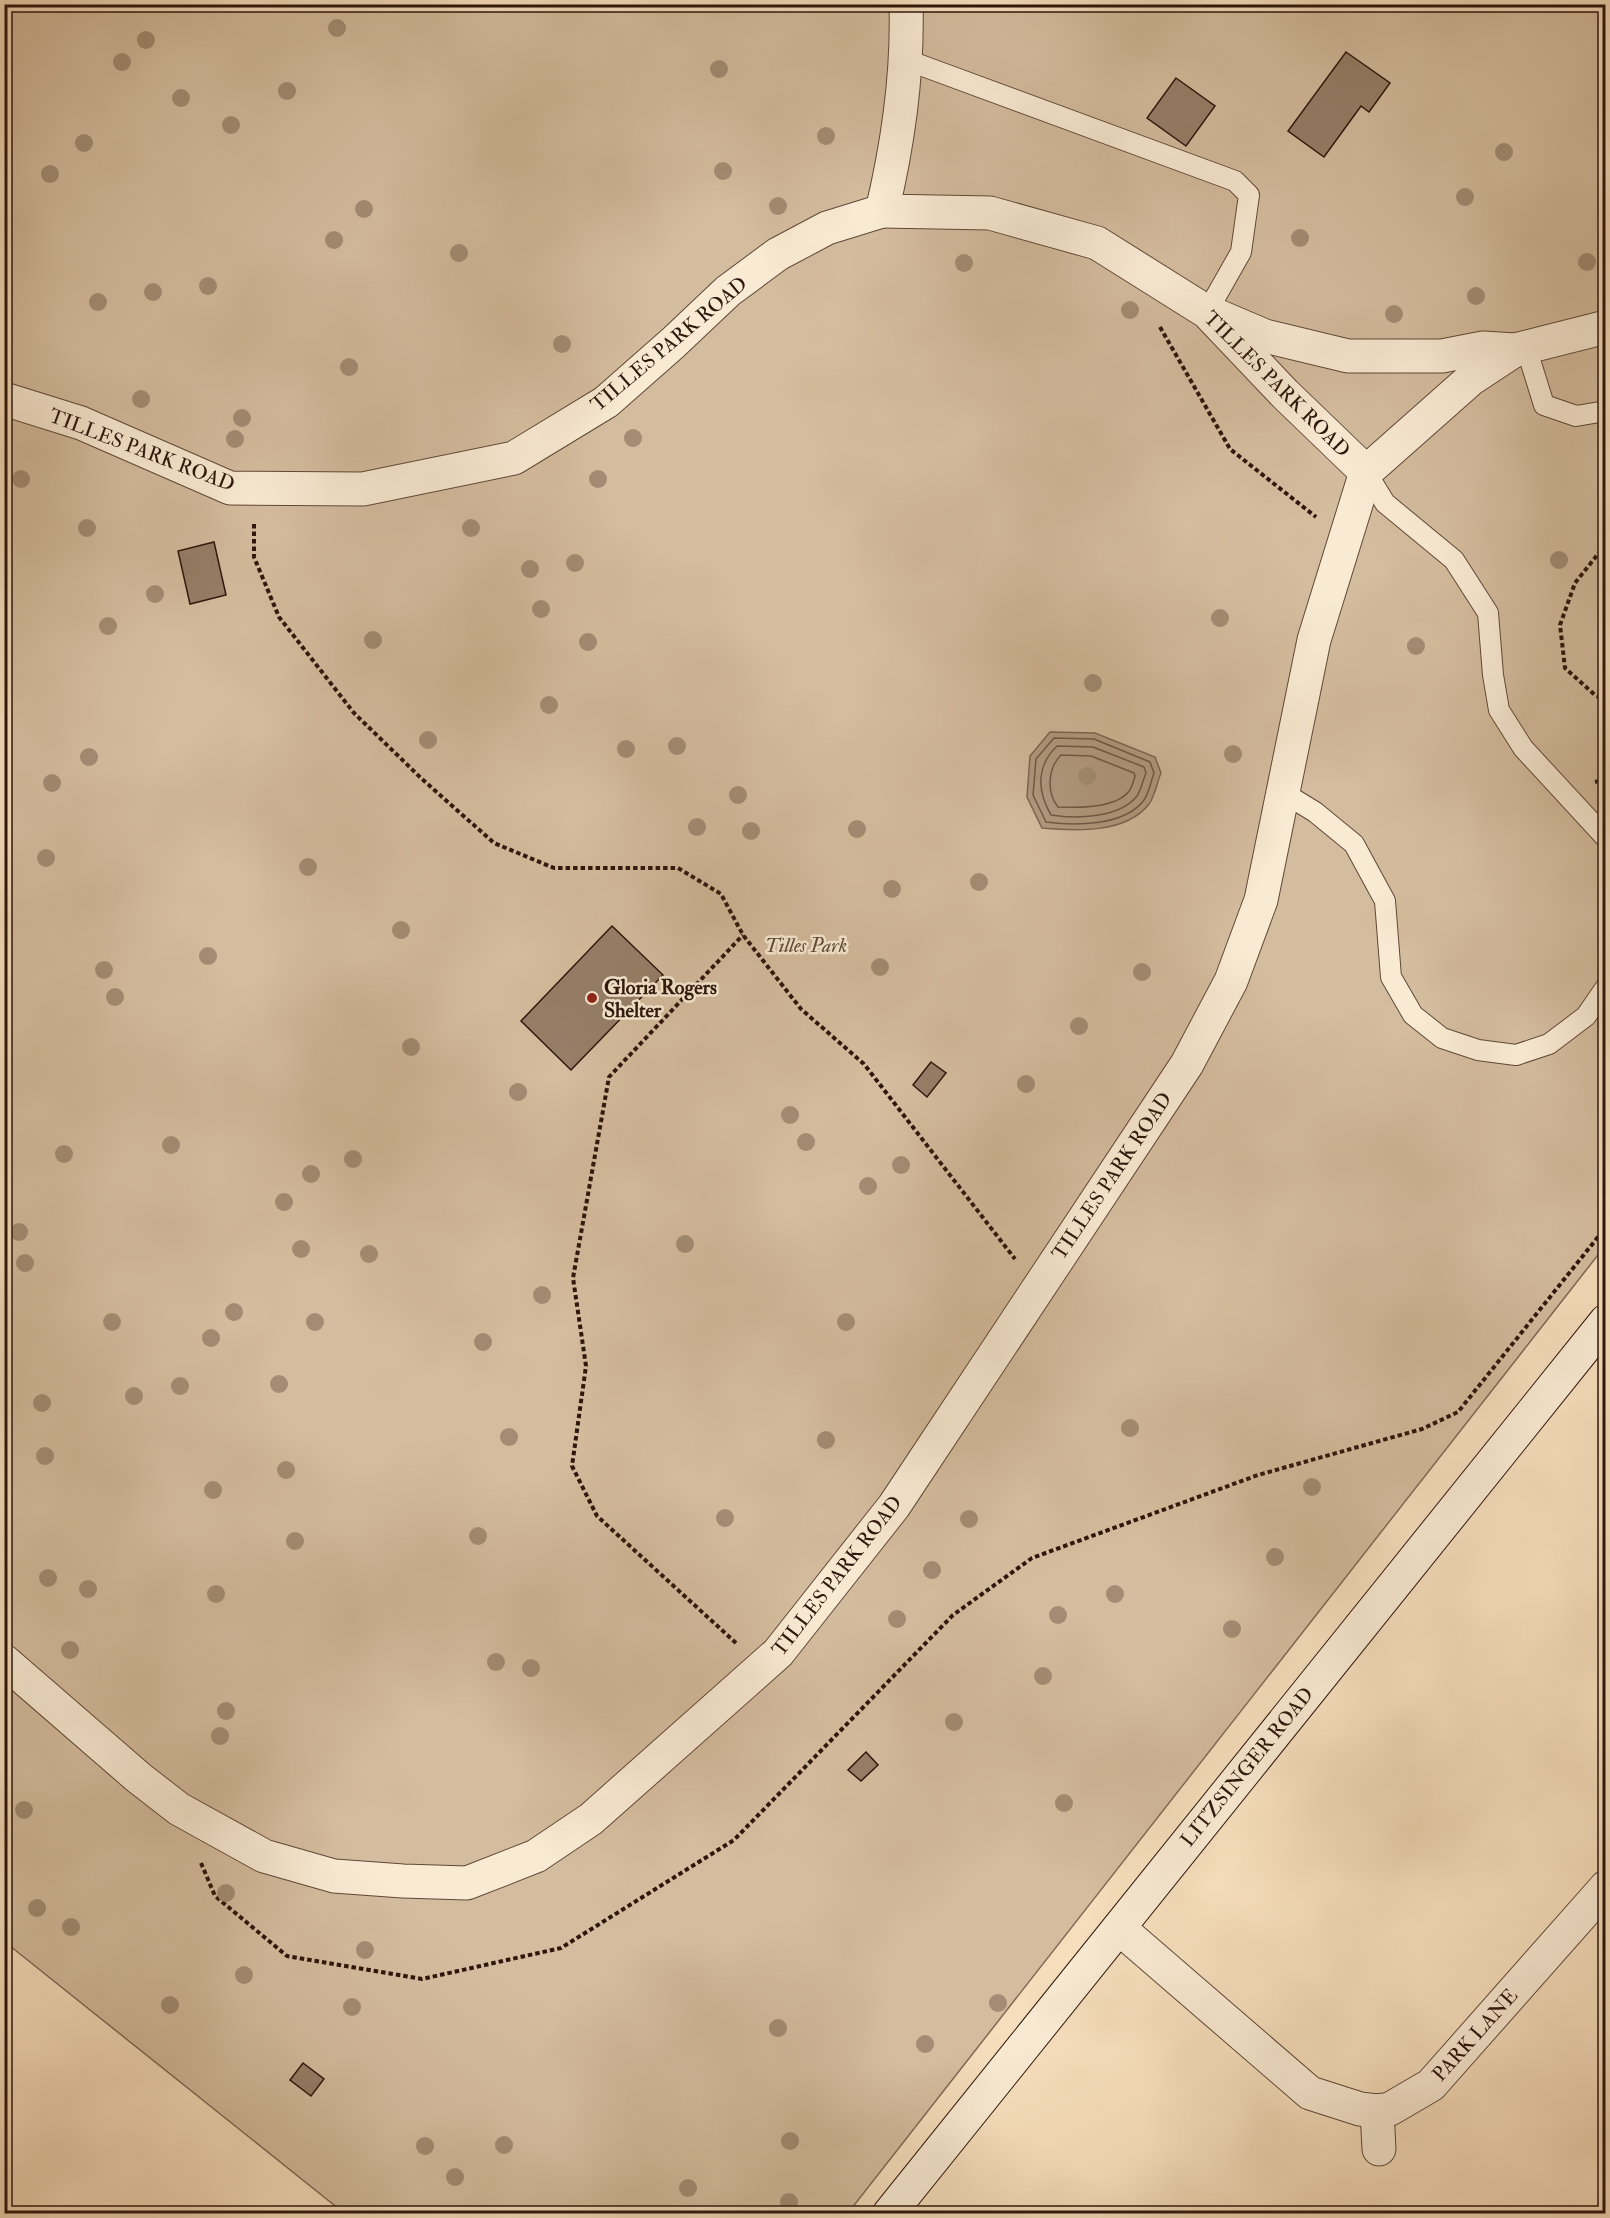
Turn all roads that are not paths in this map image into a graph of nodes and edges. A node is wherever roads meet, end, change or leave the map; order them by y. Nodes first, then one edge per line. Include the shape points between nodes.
1 (906, 4) edge
2 (904, 59) junction
3 (882, 211) junction
4 (1207, 312) junction
5 (1605, 327) edge
6 (1520, 348) junction
7 (4, 399) edge
8 (1605, 411) edge
9 (1366, 472) junction
10 (1284, 793) junction
11 (1605, 838) edge
12 (1605, 987) edge
13 (1605, 1321) edge
14 (4, 1661) edge
15 (1605, 1887) edge
16 (1119, 1928) junction
17 (1377, 2111) junction
18 (1379, 2148) dead end
19 (889, 2214) edge

1 - 2 street
2 - 3 street via 894,161
2 - 4 lane via 1235,181 1249,195 1241,252
3 - 4 street, TILLES PARK ROAD via 990,213 1097,243
3 - 7 street, TILLES PARK ROAD via 827,228 778,254 728,291 606,402 514,458 363,489 230,488 81,423
4 - 6 street via 1265,336 1348,356 1442,356 1483,348
4 - 9 street, TILLES PARK ROAD
5 - 6 street, TILLES PARK ROAD
6 - 8 lane via 1544,405 1576,416
6 - 9 street, TILLES PARK ROAD via 1471,379
9 - 10 street, TILLES PARK ROAD via 1314,639
9 - 11 lane, TILLES PARK ROAD via 1385,503 1454,560 1488,613 1499,710 1523,748
10 - 12 lane via 1354,844 1385,901 1391,978 1413,1014 1442,1038 1478,1050 1516,1055 1549,1044 1586,1016
10 - 14 street, TILLES PARK ROAD via 1261,900 1231,981 1187,1064 894,1506 778,1653 591,1819 536,1856 467,1883 334,1876 264,1856 179,1809
13 - 16 street, LITZSINGER ROAD
15 - 17 street, PARK LANE via 1431,2085 1390,2109
16 - 17 street via 1310,2093
16 - 19 street, LITZSINGER ROAD
17 - 18 street

